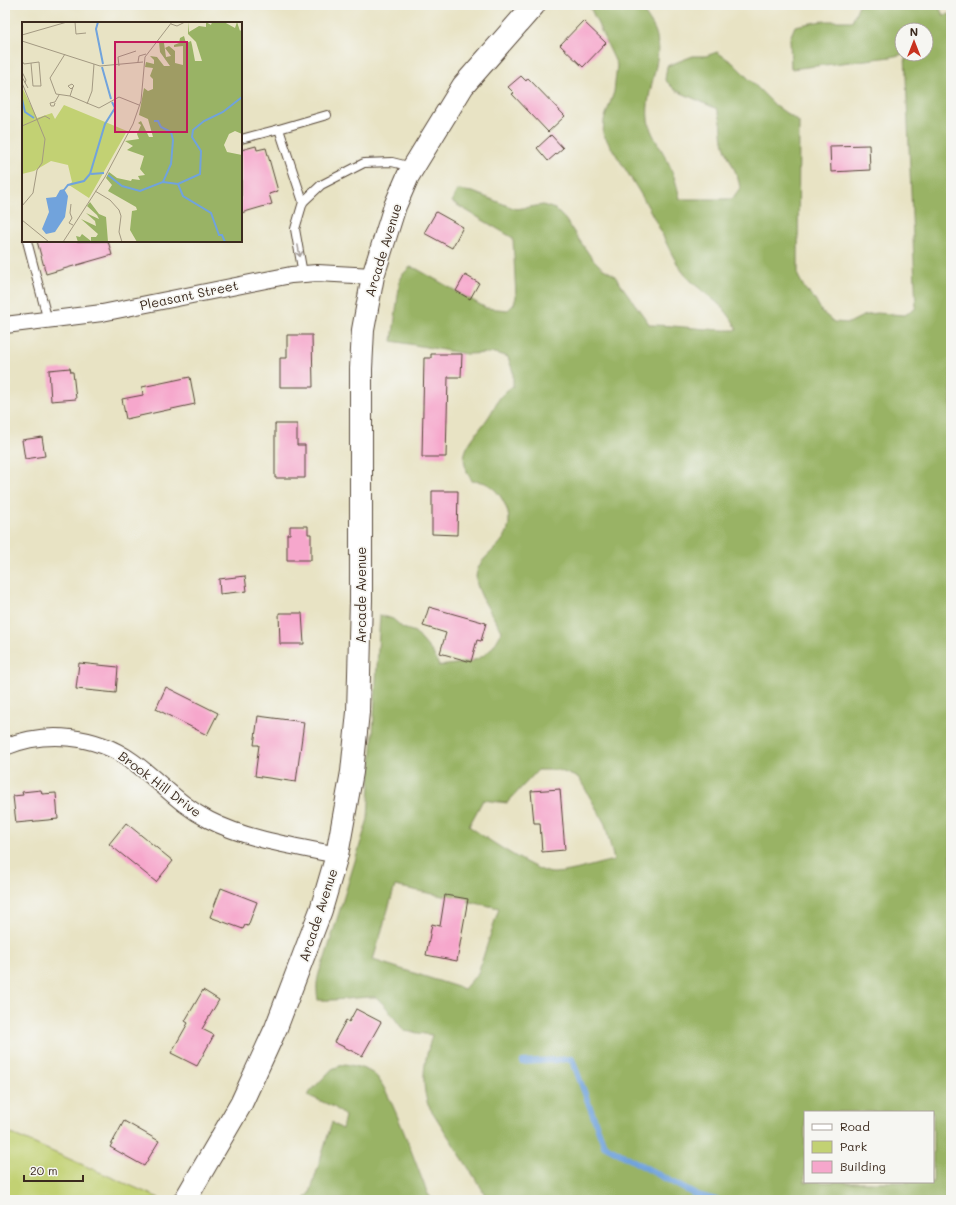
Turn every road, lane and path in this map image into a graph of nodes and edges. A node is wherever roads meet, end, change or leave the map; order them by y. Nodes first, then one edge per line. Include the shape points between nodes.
1 (534, 5) edge
2 (327, 115) dead end
3 (279, 129) junction
4 (242, 139) edge
5 (415, 168) junction
6 (303, 202) junction
7 (27, 242) edge
8 (303, 274) junction
9 (373, 276) junction
10 (48, 321) junction
11 (5, 325) edge
12 (5, 747) edge
13 (337, 855) junction
14 (185, 1200) edge

1 - 5 main road, Arcade Avenue via 463,86
2 - 3 lane
3 - 4 lane
3 - 6 lane
5 - 6 lane via 392,162 364,163 321,185
5 - 9 main road, Arcade Avenue via 408,176 395,206
6 -> 8 lane via 295,229
7 - 10 lane
8 - 9 street, Pleasant Street
8 - 10 street, Pleasant Street
9 - 13 main road, Arcade Avenue via 363,330 361,363 361,600 358,712 351,779
10 - 11 street, Pleasant Street
12 - 13 street, Brook Hill Drive via 27,740 78,738 116,751 132,761 187,807 234,832
13 - 14 main road, Arcade Avenue via 321,910 276,1028 241,1104

